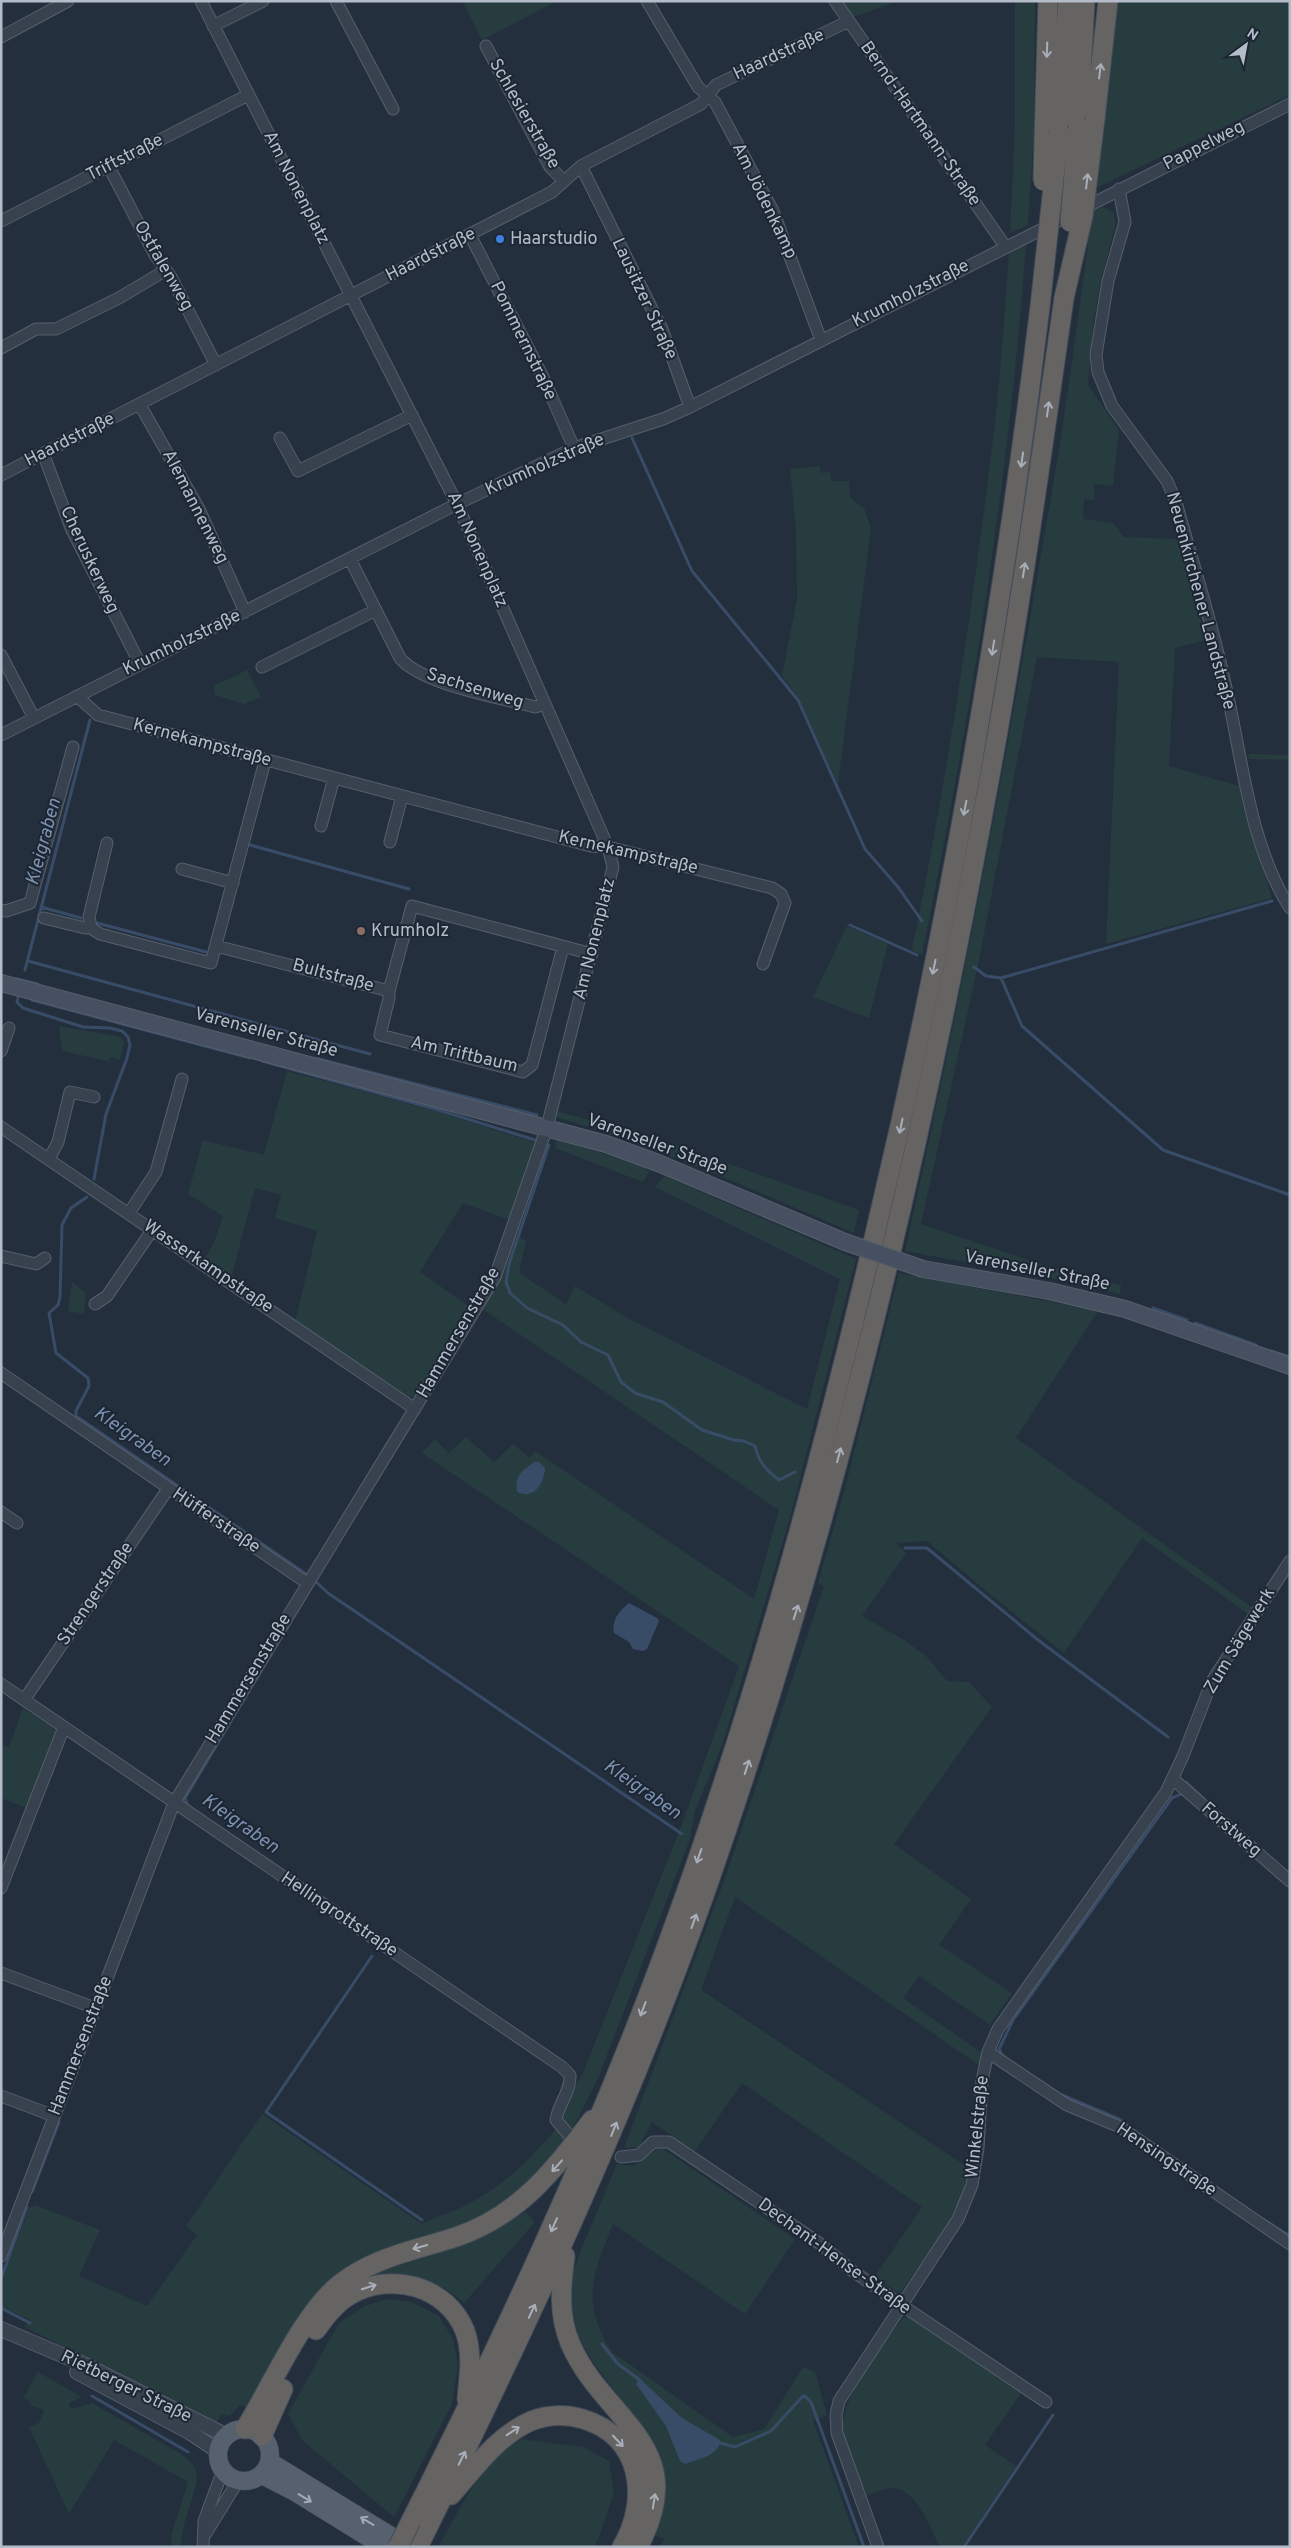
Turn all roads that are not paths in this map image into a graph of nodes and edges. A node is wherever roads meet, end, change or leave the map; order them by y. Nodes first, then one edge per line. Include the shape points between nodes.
1 (68, 1) edge
2 (201, 1) edge
3 (263, 1) edge
4 (336, 1) edge
5 (647, 1) edge
6 (835, 1) edge
7 (1048, 1) edge
8 (1068, 1) edge
9 (1085, 1) edge
10 (1108, 1) edge
11 (849, 21) junction
12 (213, 26) junction
13 (1, 37) edge
14 (486, 46) dead end
15 (248, 95) junction
16 (707, 95) junction
17 (1290, 104) edge
18 (393, 110) dead end
19 (1086, 122) junction
20 (1052, 136) junction
21 (581, 166) junction
22 (109, 167) junction
23 (564, 181) junction
24 (1119, 189) junction
25 (1, 221) edge
26 (470, 235) junction
27 (1005, 246) junction
28 (166, 270) junction
29 (351, 296) junction
30 (821, 340) junction
31 (1, 348) edge
32 (216, 365) junction
33 (140, 405) junction
34 (690, 407) junction
35 (412, 415) junction
36 (280, 438) dead end
37 (574, 448) junction
38 (43, 453) junction
39 (1, 475) edge
40 (457, 504) junction
41 (350, 559) junction
42 (376, 610) junction
43 (245, 612) junction
44 (1, 655) edge
45 (140, 664) junction
46 (262, 667) dead end
47 (77, 696) junction
48 (545, 704) junction
49 (34, 718) junction
50 (1, 735) edge
51 (73, 747) dead end
52 (265, 761) junction
53 (334, 778) junction
54 (402, 796) junction
55 (321, 826) dead end
56 (390, 842) dead end
57 (107, 843) dead end
58 (608, 847) junction
59 (182, 869) dead end
60 (233, 883) junction
61 (1290, 908) edge
62 (1, 910) edge
63 (44, 918) dead end
64 (91, 928) junction
65 (216, 946) junction
66 (563, 947) junction
67 (592, 954) junction
68 (763, 964) dead end
69 (1, 983) edge
70 (389, 991) junction
71 (9, 1028) dead end
72 (1, 1050) edge
73 (182, 1079) dead end
74 (94, 1097) dead end
75 (1, 1127) edge
76 (547, 1128) junction
77 (49, 1158) junction
78 (129, 1213) junction
79 (153, 1229) junction
80 (1, 1256) edge
81 (44, 1258) dead end
82 (95, 1304) dead end
83 (1290, 1366) edge
84 (1, 1373) edge
85 (415, 1409) junction
86 (168, 1489) junction
87 (1, 1512) edge
88 (17, 1523) dead end
89 (1290, 1561) edge
90 (307, 1583) junction
91 (1, 1684) edge
92 (24, 1700) junction
93 (64, 1727) junction
94 (1173, 1779) junction
95 (174, 1803) junction
96 (1290, 1882) edge
97 (1, 1888) edge
98 (1, 1973) edge
99 (95, 2008) junction
100 (988, 2052) junction
101 (1, 2096) edge
102 (607, 2099) junction
103 (54, 2116) junction
104 (568, 2134) dead end
105 (621, 2157) dead end
106 (567, 2238) junction
107 (1290, 2244) edge
108 (1, 2256) edge
109 (901, 2305) junction
110 (1, 2330) edge
111 (1046, 2402) dead end
112 (466, 2413) junction
113 (253, 2432) junction
114 (223, 2443) junction
115 (266, 2468) junction
116 (223, 2470) junction
117 (238, 2481) junction
118 (423, 2523) junction
119 (203, 2543) edge
120 (384, 2547) edge
121 (398, 2547) edge
122 (409, 2547) edge
123 (418, 2547) edge
124 (622, 2547) edge
125 (638, 2547) edge
126 (878, 2547) edge

1 - 13 street
2 - 12 street, Am Nonenplatz
3 - 12 street
4 - 18 street
5 - 16 street, Am Jödenkamp via 698,87
6 - 11 street, Bernd-Hartmann-Straße
7 -> 20 highway
8 - 20 highway
9 - 19 highway
19 -> 10 highway
11 - 16 street, Haardstraße via 716,85
11 - 27 street, Bernd-Hartmann-Straße
12 - 15 street, Am Nonenplatz
14 - 23 street, Schlesierstraße via 550,167
15 - 22 street, Triftstraße
15 - 29 street, Am Nonenplatz
16 - 21 street, Haardstraße via 701,104
16 - 30 street, Am Jödenkamp via 715,102 773,211
17 - 24 street, Pappelweg
106 -> 19 highway, bridge via 648,2045 724,1835 801,1594 857,1390 917,1133 996,742 1064,298 1083,216
20 -> 102 highway, bridge via 1040,307 1023,447 979,738 902,1119 840,1385 785,1587 718,1801
21 - 23 street, Haardstraße
21 - 34 street, Lausitzer Straße via 662,329
22 - 25 street, Triftstraße
22 - 28 street, Ostfalenweg
23 - 26 street, Haardstraße via 552,192
24 - 27 street, Krumholzstraße
24 - 61 street, Neuenkirchener Landstraße via 1125,222 1108,281 1096,356 1098,372 1112,406 1167,481 1176,502 1224,677 1255,823 1278,890
26 - 29 street, Haardstraße
26 - 37 street, Pommernstraße via 543,378
27 - 30 street, Krumholzstraße
28 - 31 street via 56,329 36,329
28 - 32 street, Ostfalenweg
29 - 32 street, Haardstraße
29 - 35 street, Am Nonenplatz
30 - 34 street, Krumholzstraße
32 - 33 street, Haardstraße
33 - 38 street, Haardstraße
33 - 43 street, Alemannenweg via 199,509
34 - 37 street, Krumholzstraße
35 - 36 street via 298,471
35 - 40 street, Am Nonenplatz
37 - 40 street, Krumholzstraße
38 - 39 street, Haardstraße
38 - 45 street, Cheruskerweg via 71,528
40 - 41 street, Krumholzstraße
40 - 48 street, Am Nonenplatz
41 - 42 street, Sachsenweg
41 - 43 street, Krumholzstraße
42 - 46 street
42 - 48 street, Sachsenweg via 400,658 414,670 535,707
43 - 45 street, Krumholzstraße
44 - 49 street
45 - 47 street, Krumholzstraße
47 - 49 street, Krumholzstraße
47 - 52 street, Kernekampstraße via 98,715
48 - 58 street, Am Nonenplatz
49 - 50 street, Krumholzstraße
51 - 62 street via 30,903
52 - 53 street, Kernekampstraße
52 - 60 street
53 - 54 street, Kernekampstraße
53 - 55 street
54 - 56 street
54 - 58 street, Kernekampstraße via 591,846
57 - 64 street via 88,917
58 - 67 street, Am Nonenplatz via 613,867
58 - 68 street, Kernekampstraße via 772,888 781,894 785,903
59 - 60 street
60 - 65 street
63 - 64 street
64 - 65 street via 100,934 211,963
65 - 70 street, Bultstraße
66 - 67 street, Bultstraße
66 - 70 street, Bultstraße via 412,906
66 - 70 street, Am Triftbaum via 532,1065 523,1072 380,1035
67 - 76 street, Am Nonenplatz
69 - 76 main road, Varenseller Straße
71 - 72 street
73 - 78 street via 156,1172
74 - 77 street via 70,1092 58,1142
75 - 77 street, Wasserkampstraße
76 - 83 main road, Varenseller Straße, bridge via 658,1163 845,1242 923,1269 1049,1291 1125,1309
76 - 85 street, Hammersenstraße via 495,1277
77 - 78 street, Wasserkampstraße
78 - 79 street, Wasserkampstraße
79 - 82 street via 107,1296
79 - 85 street, Wasserkampstraße
80 - 81 street via 36,1264
84 - 86 street, Hüfferstraße
85 - 90 street, Hammersenstraße
86 - 90 street, Hüfferstraße
86 - 92 street, Strengerstraße
87 - 88 street
89 - 94 street, Zum Sägewerk via 1212,1681
90 - 95 street, Hammersenstraße
91 - 92 street, Hellingrottstraße
92 - 93 street, Hellingrottstraße
93 - 95 street, Hellingrottstraße
93 - 97 street
94 - 96 street, Forstweg
94 - 100 street, Winkelstraße via 998,2029
95 - 99 street, Hammersenstraße
95 - 104 street, Hellingrottstraße via 562,2067 570,2075 570,2082 556,2120
98 - 99 street
99 - 103 street, Hammersenstraße
100 - 107 street, Hensingstraße via 1067,2105 1120,2127
100 - 109 street, Winkelstraße via 972,2185 958,2219
101 - 103 street
102 -> 112 highway via 552,2229
102 -> 113 highway via 561,2161 536,2189 514,2206 488,2223 458,2236 376,2262 340,2284 312,2315
103 - 108 street, Hammersenstraße
105 - 109 street, Dechant-Hense-Straße via 639,2155 653,2142 669,2142 819,2243 850,2270
118 -> 106 highway
125 -> 106 highway via 648,2527 654,2502 654,2470 640,2438 585,2369 570,2343 560,2300
109 - 111 street, Dechant-Hense-Straße
109 - 126 street, Winkelstraße via 840,2401 836,2415 837,2433
110 - 114 street, Rietberger Straße
113 -> 112 highway via 272,2409 328,2313 349,2295 383,2283 415,2286 431,2293 456,2315 470,2350
112 - 118 highway
113 - 114 main road
113 - 115 main road via 270,2452
114 - 116 main road
115 - 117 main road via 246,2481
115 -> 120 main road via 295,2492
122 -> 115 main road
116 - 117 main road
116 - 119 street via 208,2510
117 - 119 street
118 - 121 highway, bridge
118 - 123 highway
118 -> 124 highway via 505,2436 548,2416 576,2417 604,2428 616,2439 633,2465 638,2508

